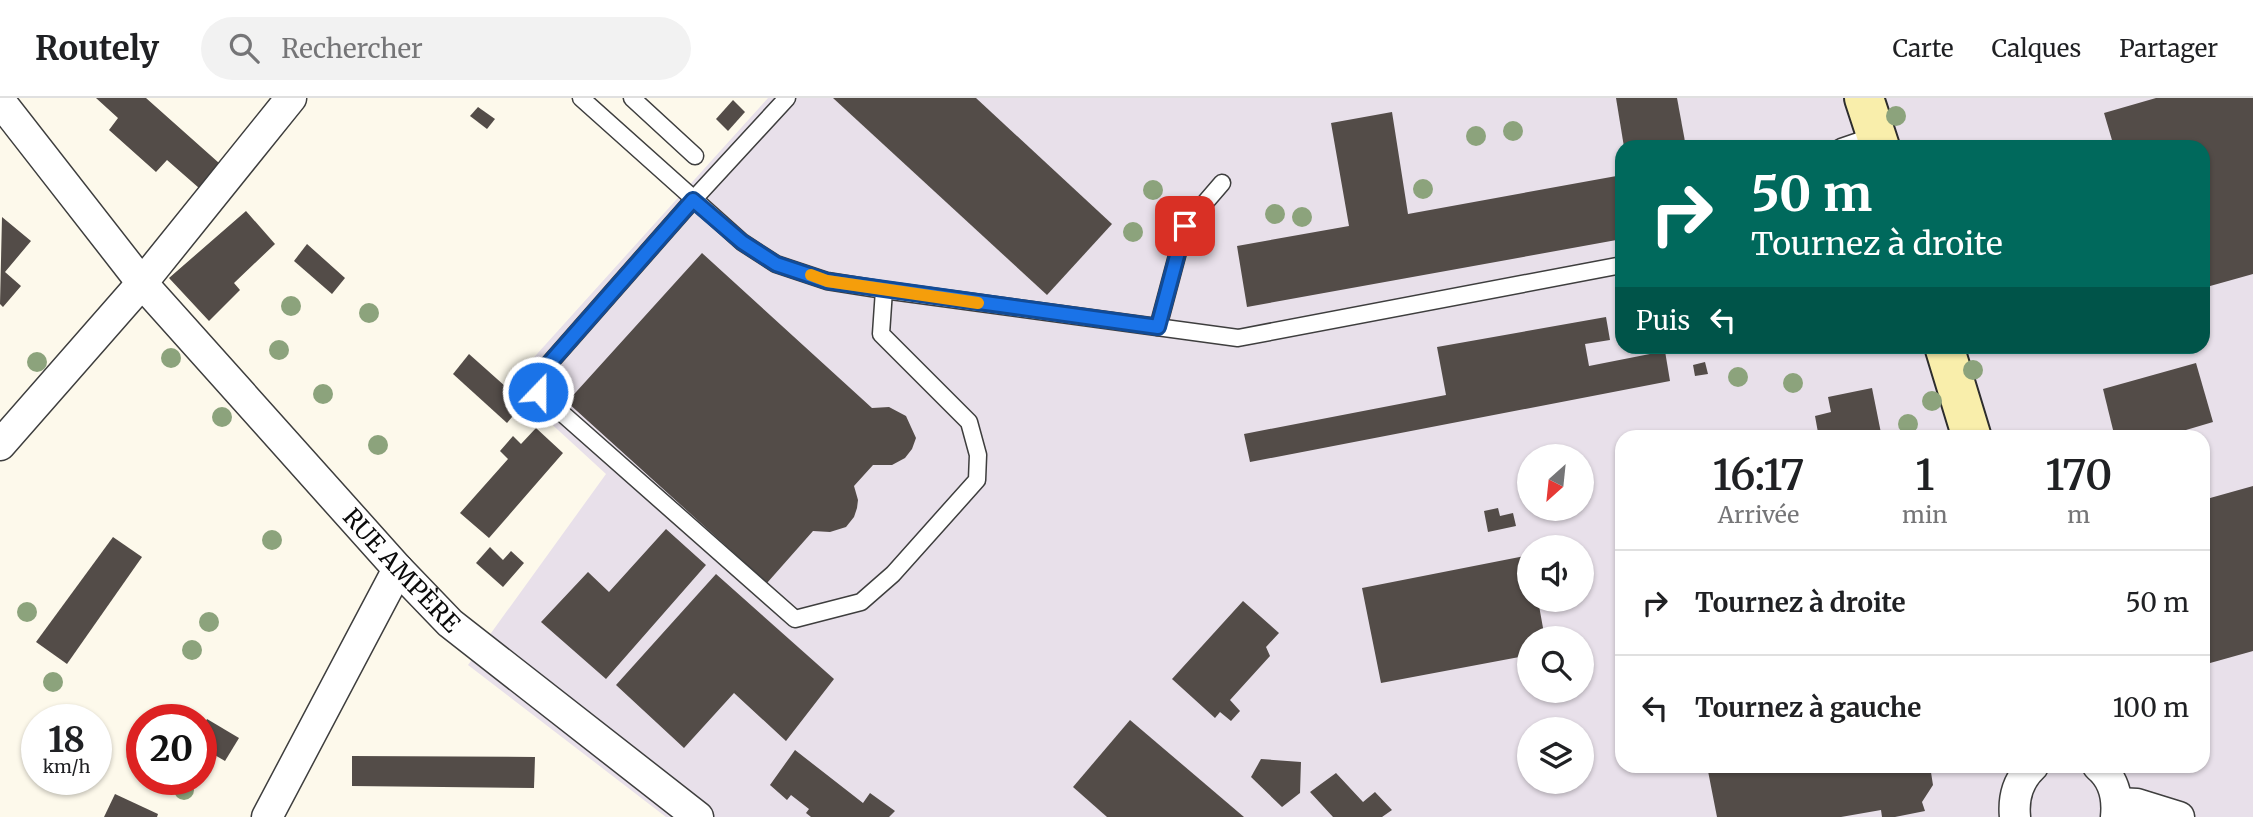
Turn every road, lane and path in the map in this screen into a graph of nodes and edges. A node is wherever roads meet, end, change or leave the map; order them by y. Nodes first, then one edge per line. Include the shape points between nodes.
1 (291, 98) edge
2 (581, 98) edge
3 (632, 98) edge
4 (787, 98) edge
5 (1864, 98) edge
6 (0, 101) edge
7 (1866, 140) edge
8 (695, 156) dead end
9 (1222, 183) dead end
10 (693, 200) junction
11 (1615, 266) edge
12 (142, 283) junction
13 (884, 290) junction
14 (1158, 327) junction
15 (1946, 354) edge
16 (1970, 430) edge
17 (0, 445) edge
18 (398, 569) junction
19 (2026, 773) edge
20 (2104, 773) edge
21 (2117, 810) edge
22 (267, 817) edge
23 (698, 817) edge
24 (2015, 817) edge
25 (2179, 817) edge

1 - 12 street
2 - 10 lane
3 - 8 lane
4 - 10 lane
5 - 7 street
6 - 12 street, RUE AMPÈRE
9 - 14 lane via 1185,226
10 - 13 lane via 776,264 827,281
10 - 13 lane via 540,374 538,392 795,619 861,602 977,480 978,456 969,422 881,334
11 - 14 lane via 1238,338
12 - 17 street
12 - 18 street, RUE AMPÈRE
13 - 14 lane
15 - 16 street
18 - 22 street
18 - 23 street, RUE AMPÈRE via 450,623
19 - 24 street via 2018,787
20 - 21 street via 2113,786
21 - 25 street via 2137,804

